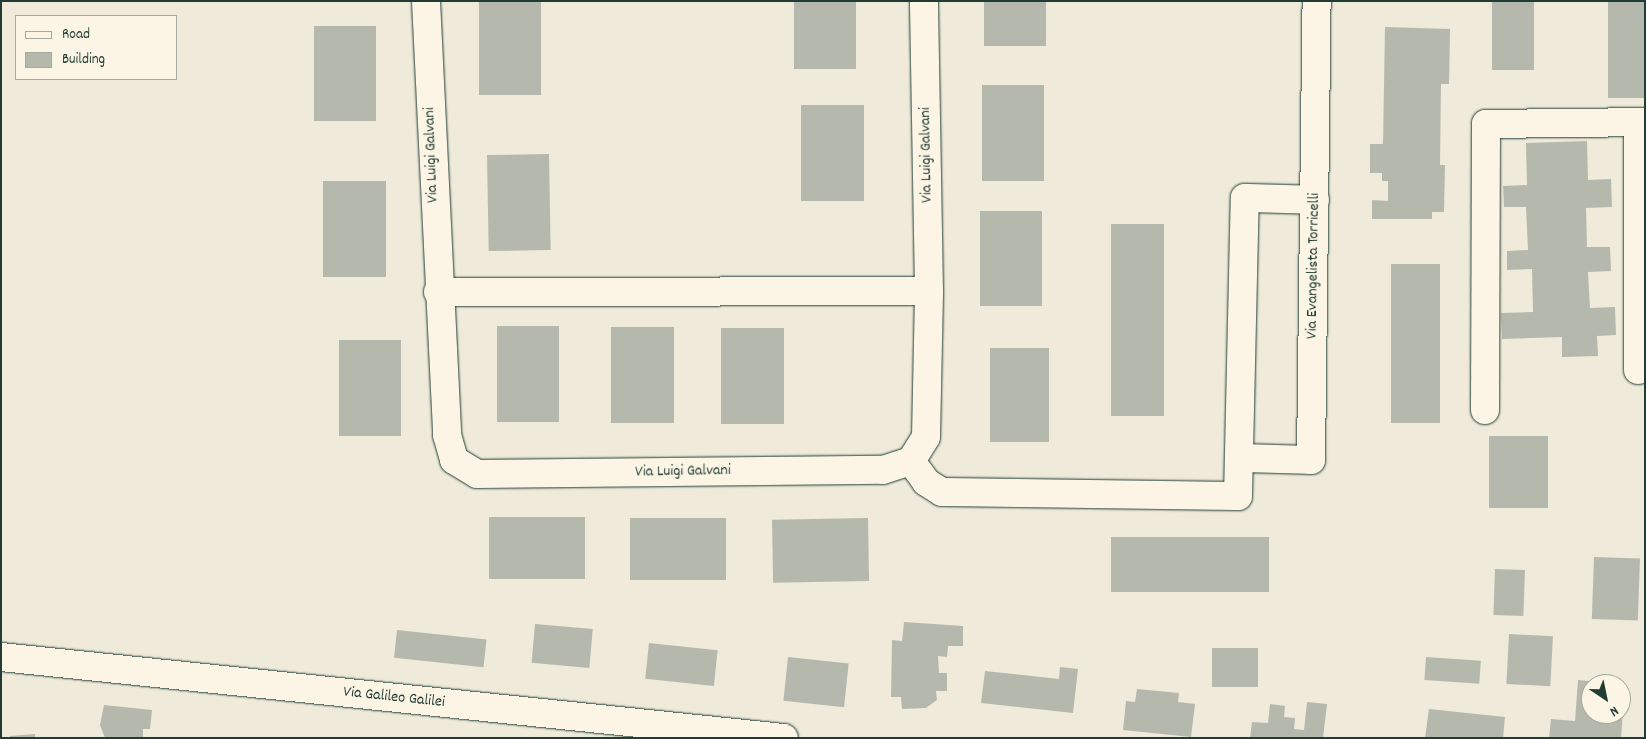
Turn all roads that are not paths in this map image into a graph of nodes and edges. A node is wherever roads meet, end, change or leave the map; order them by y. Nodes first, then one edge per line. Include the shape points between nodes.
1 (426, 1) edge
2 (924, 1) edge
3 (1317, 1) edge
4 (1641, 122) edge
5 (1314, 200) junction
6 (929, 291) junction
7 (438, 292) junction
8 (1638, 370) dead end
9 (1485, 410) dead end
10 (1240, 458) junction
11 (910, 461) junction
12 (2, 658) edge
13 (784, 738) edge

1 - 7 street, Via Luigi Galvani
2 - 6 street, Via Luigi Galvani
3 - 5 street, Via Evangelista Torricelli
4 - 8 street
4 - 9 street via 1486,124
5 - 10 street via 1245,198
5 - 10 street, Via Evangelista Torricelli via 1311,460
6 - 7 street
6 - 11 street, Via Luigi Galvani via 926,437
7 - 11 street, Via Luigi Galvani via 447,435 454,460 477,474 883,470
10 - 11 street via 1238,496 942,492 926,482
12 - 13 street, Via Galileo Galilei

